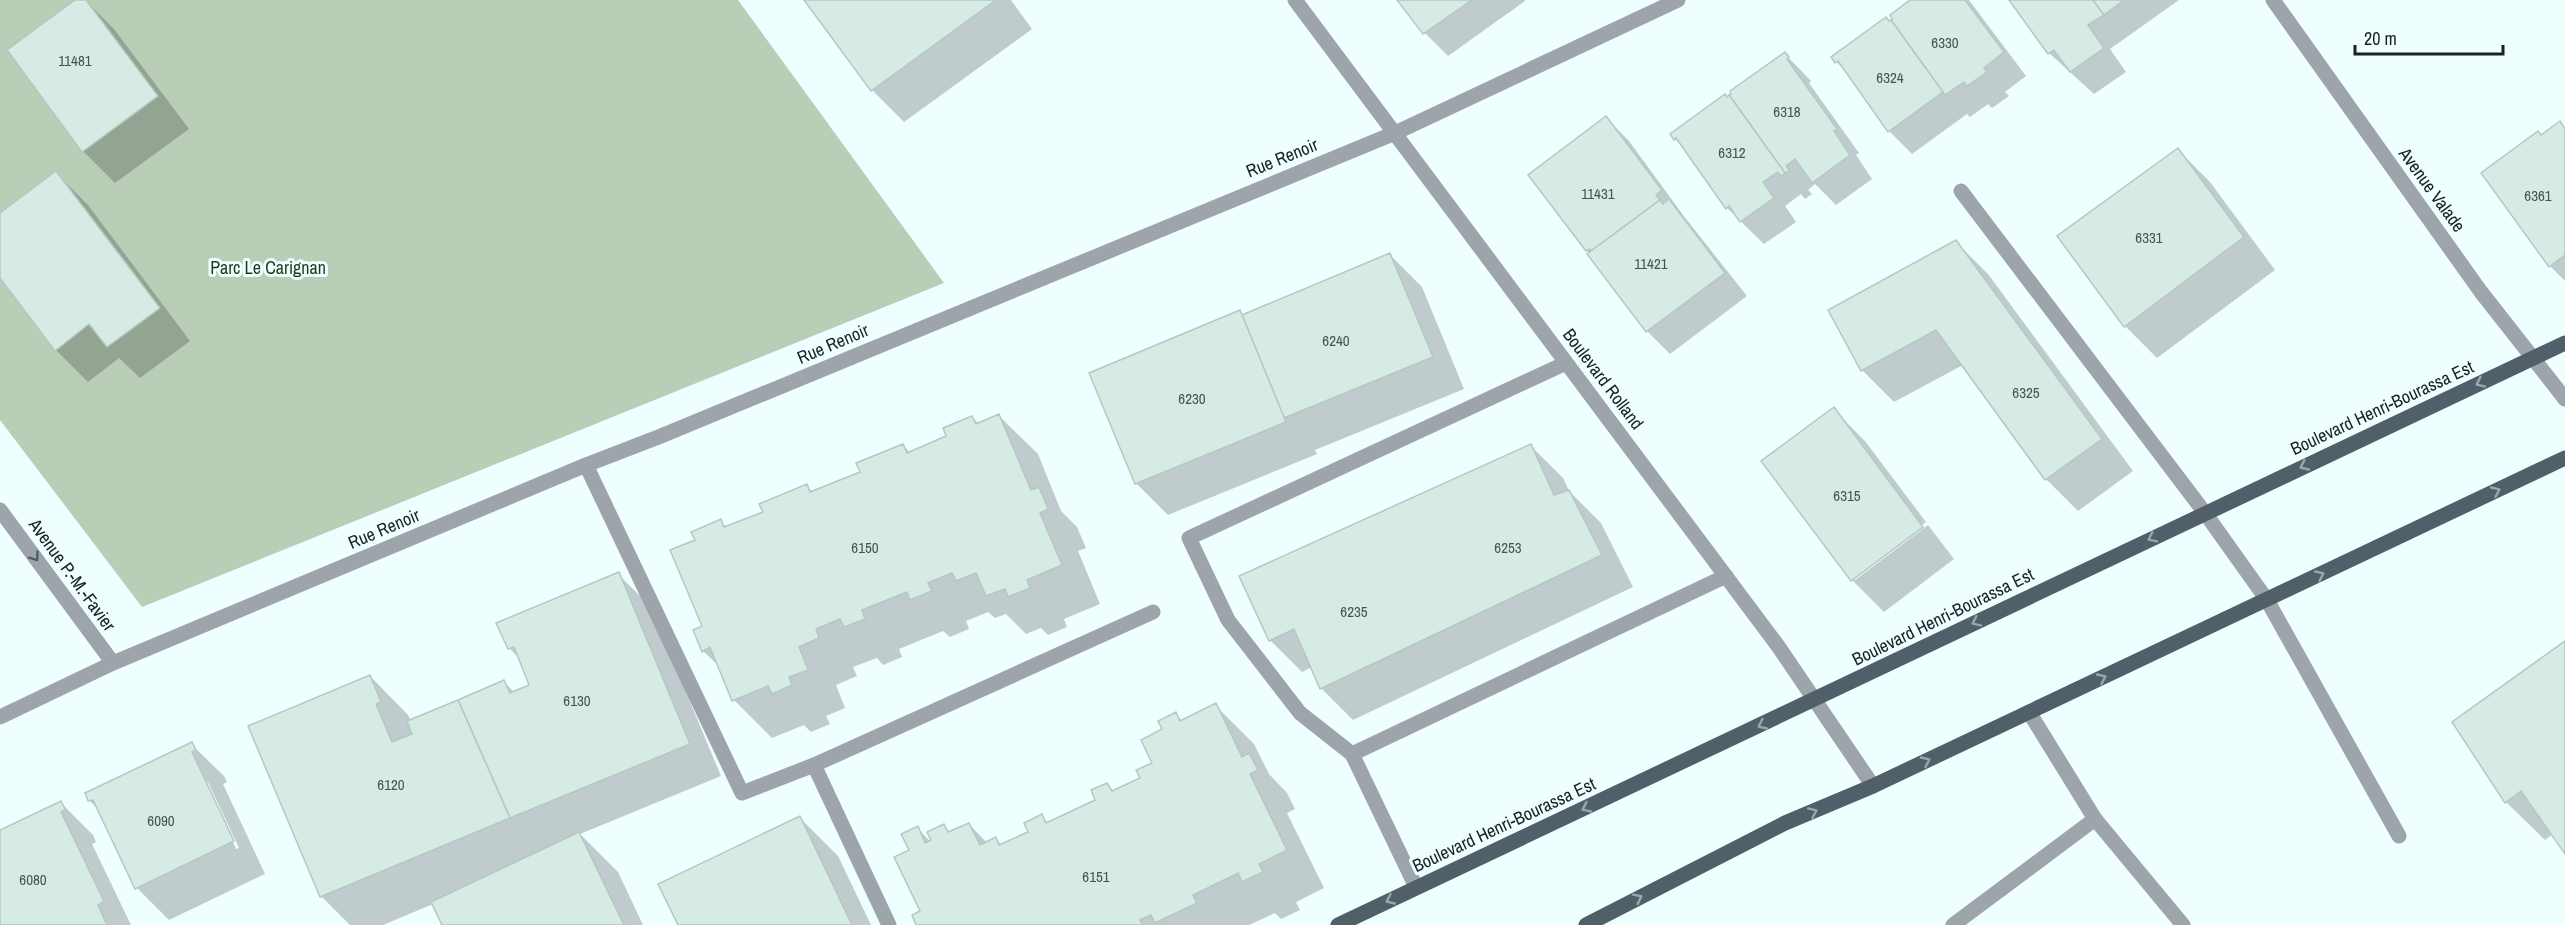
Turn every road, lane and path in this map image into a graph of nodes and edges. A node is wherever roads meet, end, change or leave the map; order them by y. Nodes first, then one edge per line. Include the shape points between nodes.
1 (1295, 0) edge
2 (1678, 0) edge
3 (2273, 0) edge
4 (1395, 133) junction
5 (1961, 191) dead end
6 (2565, 343) edge
7 (2533, 358) junction
8 (1566, 363) junction
9 (2565, 399) edge
10 (2565, 458) edge
11 (586, 465) junction
12 (0, 510) edge
13 (2205, 513) junction
14 (1726, 576) junction
15 (2267, 600) junction
16 (1154, 612) dead end
17 (113, 663) junction
18 (1815, 700) junction
19 (2029, 712) junction
20 (0, 717) edge
21 (1352, 754) junction
22 (814, 765) junction
23 (1873, 786) junction
24 (2096, 819) junction
25 (2400, 836) dead end
26 (1416, 887) junction
27 (889, 925) edge
28 (1338, 925) edge
29 (1586, 925) edge
30 (1953, 925) edge
31 (2182, 925) edge

1 - 4 street, Boulevard Rolland
2 - 4 street, Rue Renoir
3 - 7 street, Avenue Valade via 2481,292
4 - 8 street, Boulevard Rolland
4 - 11 street, Rue Renoir
5 - 13 street
6 - 7 main road, Boulevard Henri-Bourassa Est
7 - 9 street, Avenue Valade
7 -> 13 main road, Boulevard Henri-Bourassa Est
8 - 14 street, Boulevard Rolland
8 - 21 street via 1189,538 1228,620 1300,713
15 -> 10 main road
11 - 17 street, Rue Renoir
11 - 22 street via 742,793
12 -> 17 street, Avenue P.-M.-Favier
13 - 15 street
13 -> 18 main road, Boulevard Henri-Bourassa Est
14 - 18 street, Boulevard Rolland
14 - 21 street
19 -> 15 main road
15 - 25 street
16 - 22 street
17 - 20 street, Rue Renoir
18 - 23 street, Boulevard Rolland
18 -> 26 main road, Boulevard Henri-Bourassa Est
23 -> 19 main road
19 - 24 street
21 - 26 street
22 - 27 street
29 -> 23 main road via 1785,823
24 - 30 street
24 - 31 street
26 -> 28 main road, Boulevard Henri-Bourassa Est

